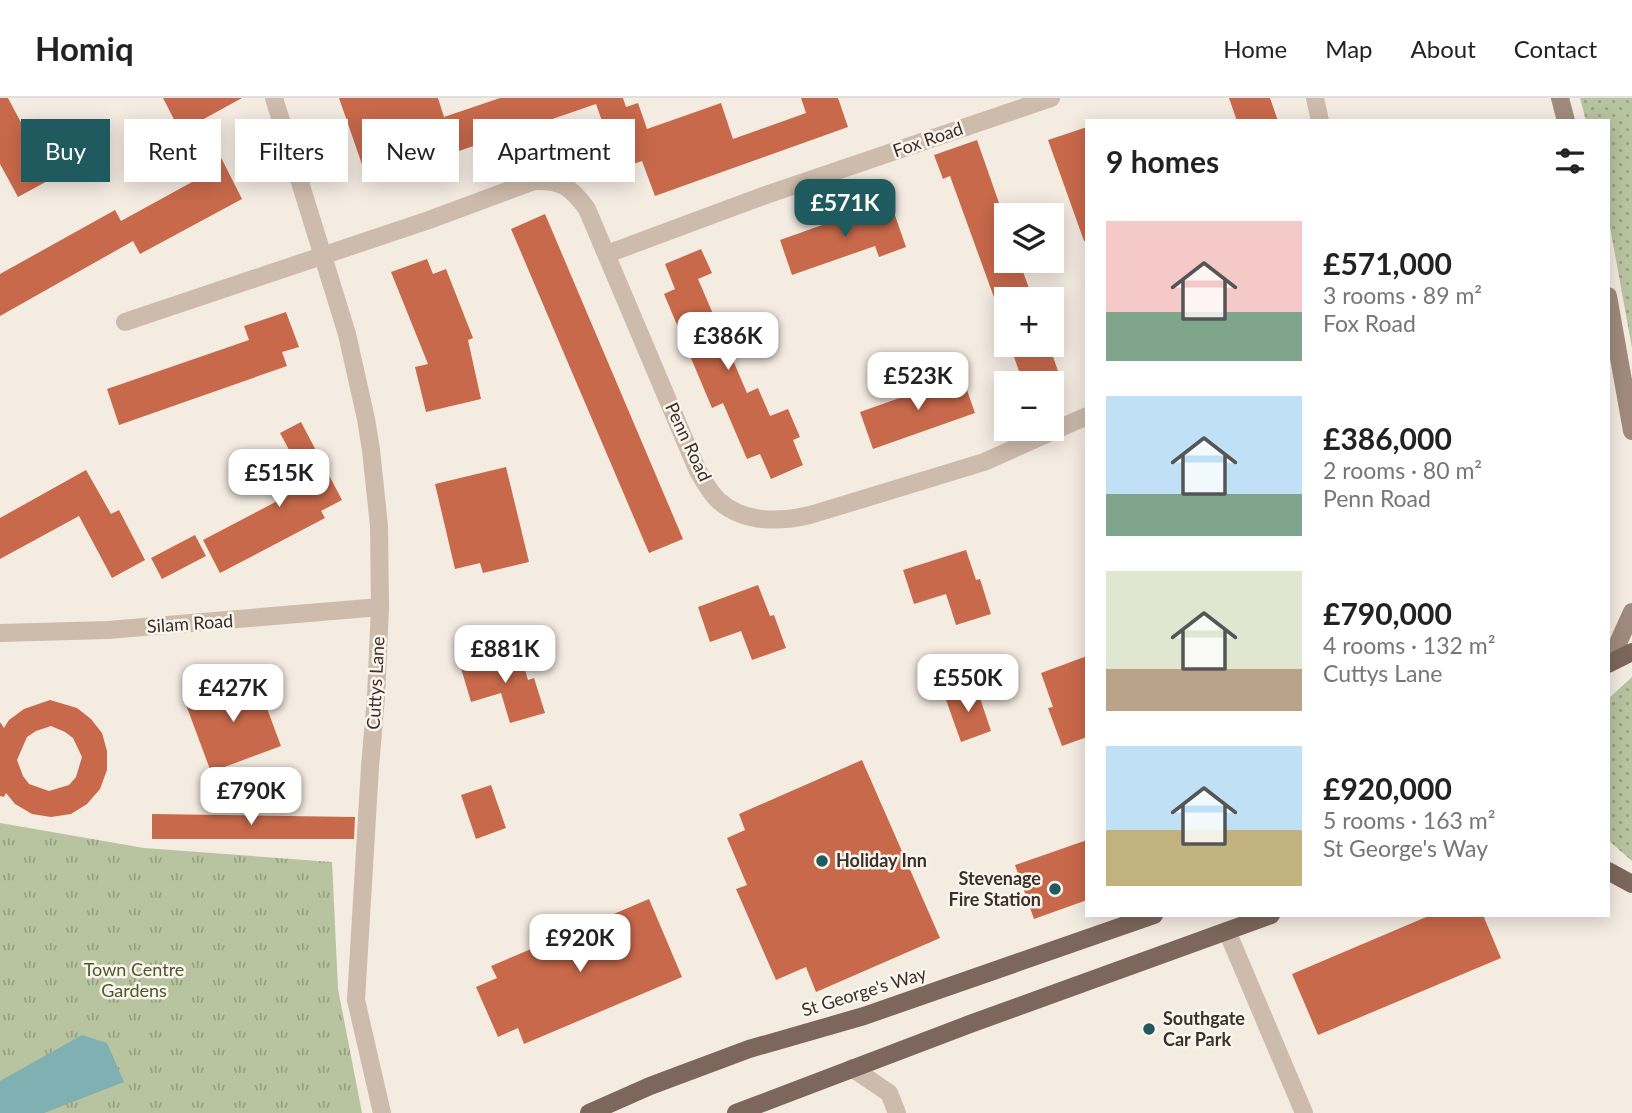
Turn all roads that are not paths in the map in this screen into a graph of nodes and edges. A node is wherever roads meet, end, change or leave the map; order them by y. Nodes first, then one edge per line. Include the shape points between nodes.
1 (274, 98) edge
2 (1051, 98) edge
3 (1315, 98) edge
4 (1560, 98) edge
5 (1320, 119) edge
6 (1565, 119) edge
7 (607, 254) junction
8 (323, 256) junction
9 (1610, 307) edge
10 (125, 321) dead end
11 (1085, 417) edge
12 (1632, 431) edge
13 (380, 607) junction
14 (1632, 612) edge
15 (0, 633) edge
16 (1632, 652) edge
17 (1610, 660) edge
18 (1610, 663) edge
19 (1610, 873) edge
20 (1632, 884) edge
21 (1148, 917) edge
22 (1266, 917) edge
23 (1227, 931) junction
24 (852, 1068) junction
25 (382, 1113) edge
26 (589, 1113) edge
27 (736, 1113) edge
28 (897, 1113) edge
29 (1304, 1113) edge

1 - 8 street, Cuttys Lane
2 - 7 street, Fox Road
3 - 5 street
4 - 6 street
7 - 8 street, Penn Road via 576,194 563,184 541,181
7 - 11 street, Penn Road via 697,469 718,500 747,516 786,520 810,514 984,462
8 - 10 street
8 - 13 street, Cuttys Lane via 366,419 379,526
9 - 12 street
13 - 15 street, Silam Road via 108,630
13 - 25 street, Cuttys Lane via 356,1000
14 - 17 street
16 - 18 main road
19 - 20 main road
21 - 26 main road, St George's Way via 864,1016 749,1049
22 - 23 main road
23 - 24 main road
23 - 29 street
24 - 27 main road
24 - 28 street via 889,1093

